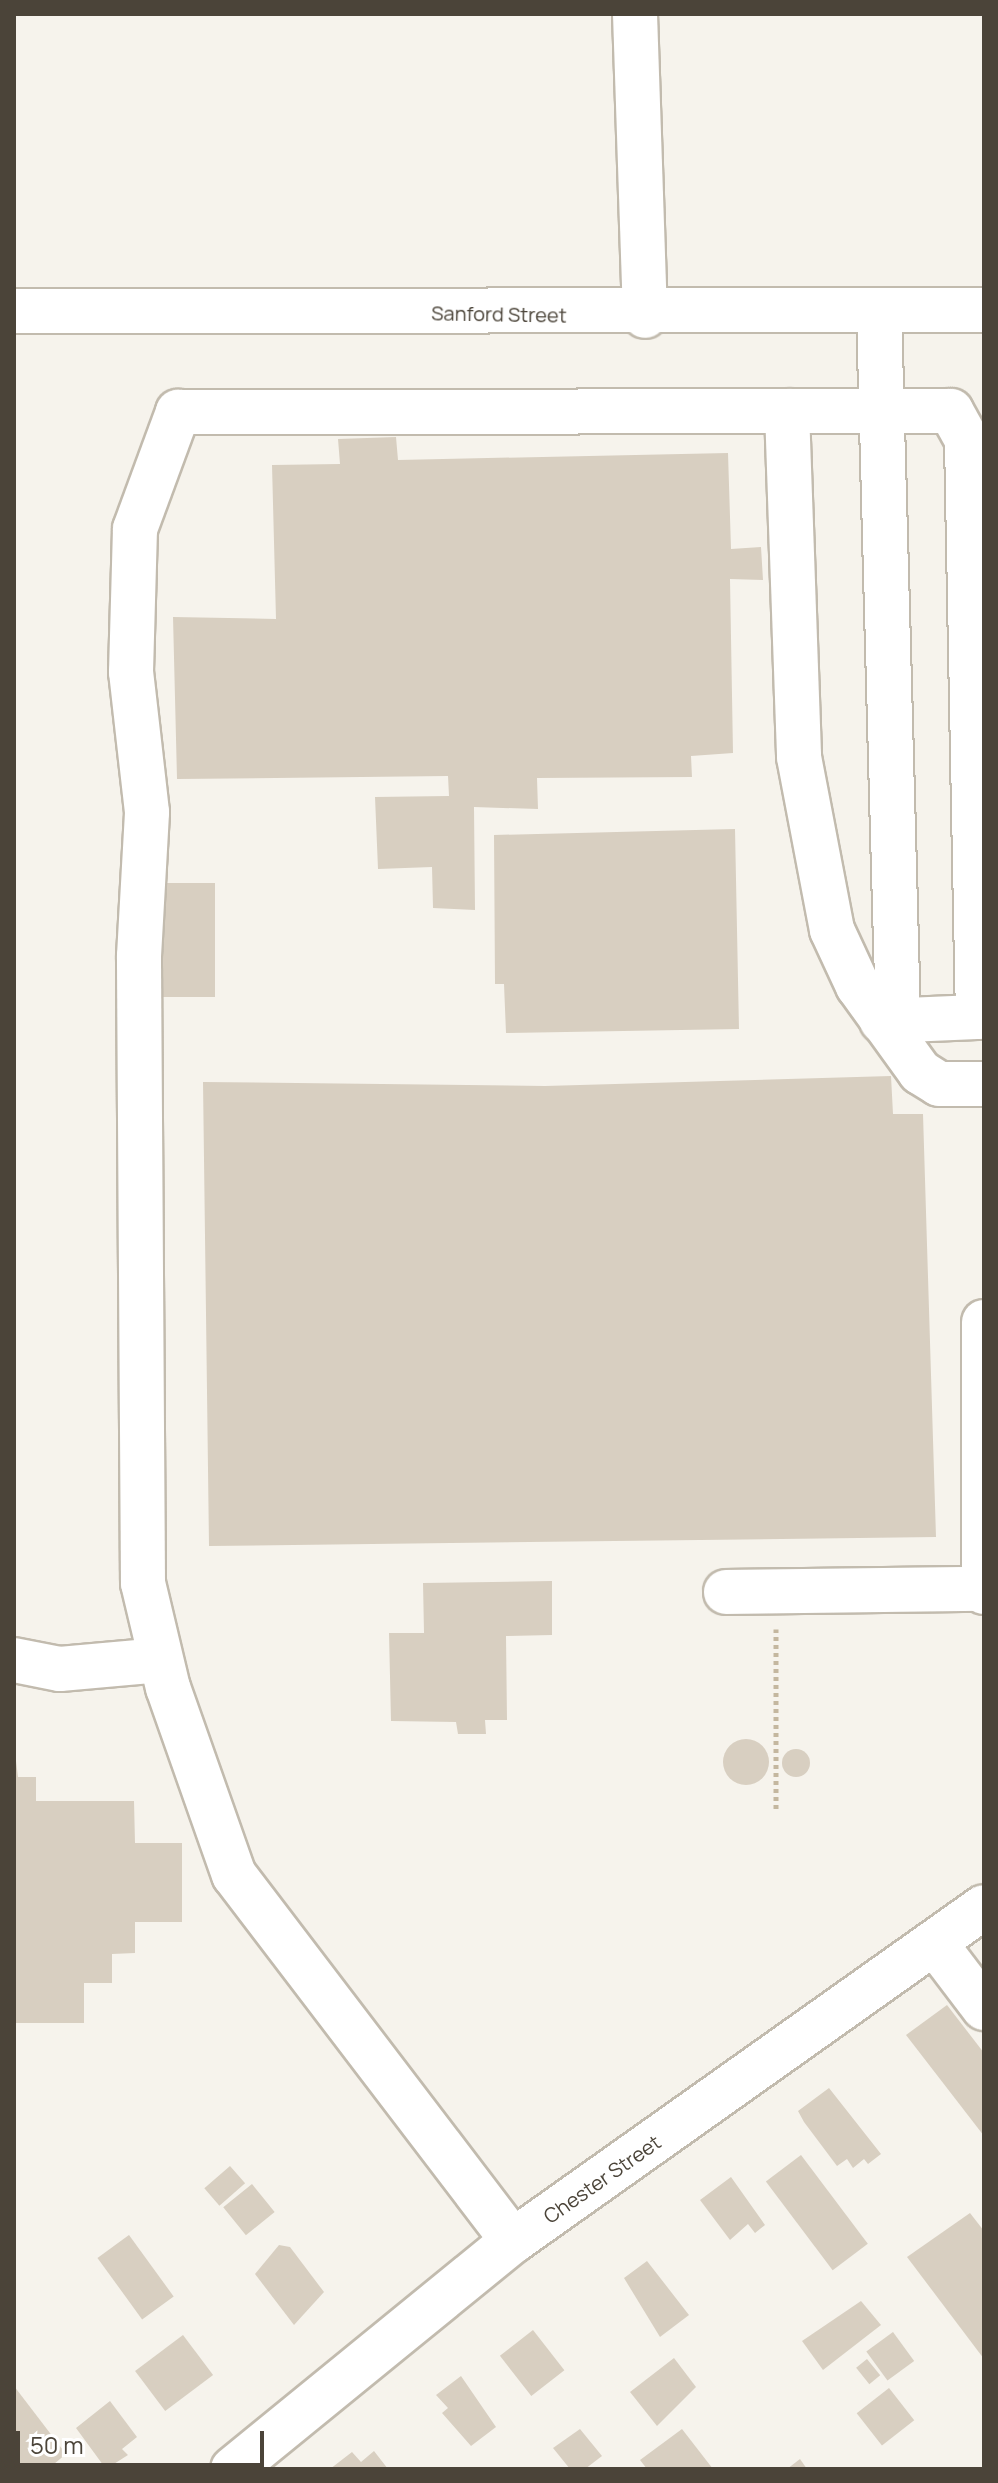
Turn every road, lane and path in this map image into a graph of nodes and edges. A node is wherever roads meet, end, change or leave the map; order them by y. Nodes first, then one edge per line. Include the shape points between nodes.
1 (635, 14) edge
2 (984, 310) edge
3 (14, 311) edge
4 (879, 312) junction
5 (645, 316) junction
6 (787, 411) junction
7 (882, 411) junction
8 (890, 1021) junction
9 (984, 1084) edge
10 (984, 1322) edge
11 (982, 1591) edge
12 (726, 1592) dead end
13 (775, 1592) junction
14 (14, 1660) edge
15 (161, 1660) junction
16 (776, 1811) dead end
17 (984, 1907) edge
18 (937, 1946) junction
19 (984, 2008) edge
20 (513, 2241) junction
21 (261, 2461) edge

1 - 5 street
2 - 4 street, Sanford Street
3 - 5 street, Sanford Street
4 - 5 street, Sanford Street
4 - 7 street
6 - 7 street
6 - 8 street via 806,807 832,930
6 - 15 street via 178,412 135,529 131,672 147,812 139,956 143,1583
7 - 8 street
7 - 8 street via 951,411 967,440 978,1017
8 - 9 street via 920,1072 939,1084
10 - 11 street
11 - 13 street
12 - 13 street
13 - 16 path
14 - 15 street via 60,1669
15 - 20 street via 234,1875
17 - 18 street, Chester Street
18 - 19 street
18 - 20 street, Chester Street
20 - 21 street, Chester Street

